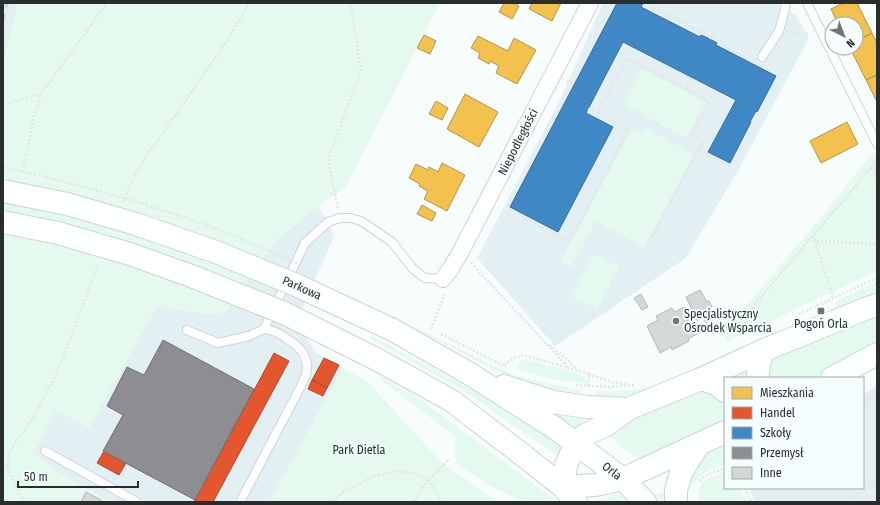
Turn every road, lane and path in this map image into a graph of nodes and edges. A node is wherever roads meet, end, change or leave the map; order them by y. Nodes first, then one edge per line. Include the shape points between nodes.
1 (107, 3) edge
2 (249, 3) edge
3 (350, 3) edge
4 (590, 3) edge
5 (651, 3) edge
6 (786, 3) edge
7 (807, 3) edge
8 (716, 27) dead end
9 (779, 31) junction
10 (821, 33) junction
11 (710, 38) junction
12 (762, 58) joint
13 (691, 77) dead end
14 (564, 79) dead end
15 (574, 84) dead end
16 (686, 88) junction
17 (41, 94) junction
18 (3, 105) edge
19 (588, 109) dead end
20 (597, 113) junction
21 (877, 144) edge
22 (698, 150) junction
23 (877, 161) edge
24 (730, 167) dead end
25 (870, 168) junction
26 (23, 172) dead end
27 (877, 182) edge
28 (3, 191) edge
29 (121, 206) dead end
30 (340, 218) junction
31 (524, 218) dead end
32 (3, 222) edge
33 (652, 237) dead end
34 (811, 237) junction
35 (817, 242) junction
36 (877, 244) edge
37 (100, 258) dead end
38 (469, 261) dead end
39 (94, 262) dead end
40 (101, 264) dead end
41 (877, 278) edge
42 (442, 279) joint
43 (443, 297) dead end
44 (833, 298) junction
45 (877, 305) edge
46 (796, 316) dead end
47 (426, 326) dead end
48 (264, 329) junction
49 (767, 329) dead end
50 (187, 330) dead end
51 (438, 332) dead end
52 (542, 339) junction
53 (762, 351) junction
54 (877, 354) edge
55 (569, 368) junction
56 (577, 370) junction
57 (470, 374) junction
58 (590, 374) junction
59 (758, 377) edge
60 (834, 377) edge
61 (701, 379) junction
62 (588, 385) dead end
63 (634, 385) dead end
64 (724, 390) edge
65 (877, 395) edge
66 (864, 401) edge
67 (628, 409) junction
68 (724, 432) edge
69 (576, 443) junction
70 (698, 445) junction
71 (45, 451) dead end
72 (450, 459) dead end
73 (724, 468) edge
74 (428, 480) junction
75 (623, 480) junction
76 (698, 482) dead end
77 (877, 484) edge
78 (745, 489) edge
79 (570, 494) edge
80 (24, 502) edge
81 (137, 502) edge
82 (240, 502) edge
83 (329, 502) edge
84 (414, 502) edge
85 (442, 502) edge
86 (645, 502) edge
87 (676, 502) edge
88 (751, 502) edge
89 (849, 502) edge

1 - 17 path
2 - 29 path via 228,41 137,170
3 - 30 path via 361,70 328,159
4 - 42 street, Niepodległości via 460,253
5 - 11 path via 650,5
6 - 9 lane
7 - 10 lane
8 - 11 path
9 - 10 path via 816,35
9 - 12 lane
10 - 21 lane
11 - 12 path via 758,64
13 - 16 path
14 - 15 path
16 - 20 path via 627,58
16 - 22 path via 710,102 692,135 702,141
17 - 18 path
17 - 26 path
19 - 20 path
20 - 31 path via 628,130 569,242
22 - 24 path
22 - 33 path
23 - 25 path
25 - 27 path via 874,171
25 - 34 path
28 - 57 street, Parkowa, bridge via 67,204 136,224 216,252 296,285 393,330
30 - 42 lane via 361,221 392,242 413,269 425,278
30 - 48 lane via 328,222 305,243
32 - 79 street, bridge via 58,233 130,254 284,314 378,360 452,401
34 - 35 path
34 - 49 path via 748,312 747,318 760,329
35 - 36 path
35 - 44 path
37 - 80 path via 54,379 29,424 8,452 7,467
38 - 52 path
39 - 40 path
41 - 44 path
43 - 47 path via 431,329
44 - 46 path
45 - 53 street
48 - 50 lane via 249,336 218,343
48 - 82 lane via 282,335 303,352 306,374
51 - 55 path via 504,365 523,355
52 - 55 path
52 - 56 path
53 - 59 street
53 - 61 street
54 - 60 street
55 - 56 path
56 - 58 path
57 - 67 street via 553,402
57 - 69 street, Parkowa
58 - 62 path
58 - 63 path via 612,382
61 - 64 street via 717,384
61 - 67 street
65 - 66 path
67 - 69 street
68 - 70 street
69 - 75 street, Orla
69 - 79 street via 566,465
70 - 75 street
70 - 87 street via 681,473 676,490
71 - 81 lane
72 - 74 path
73 - 76 path via 705,476
74 - 83 path via 418,474 398,471 374,476
74 - 84 path
74 - 85 path
75 - 79 street via 596,485
75 - 86 street, Orla
77 - 89 path via 852,497
78 - 88 path

